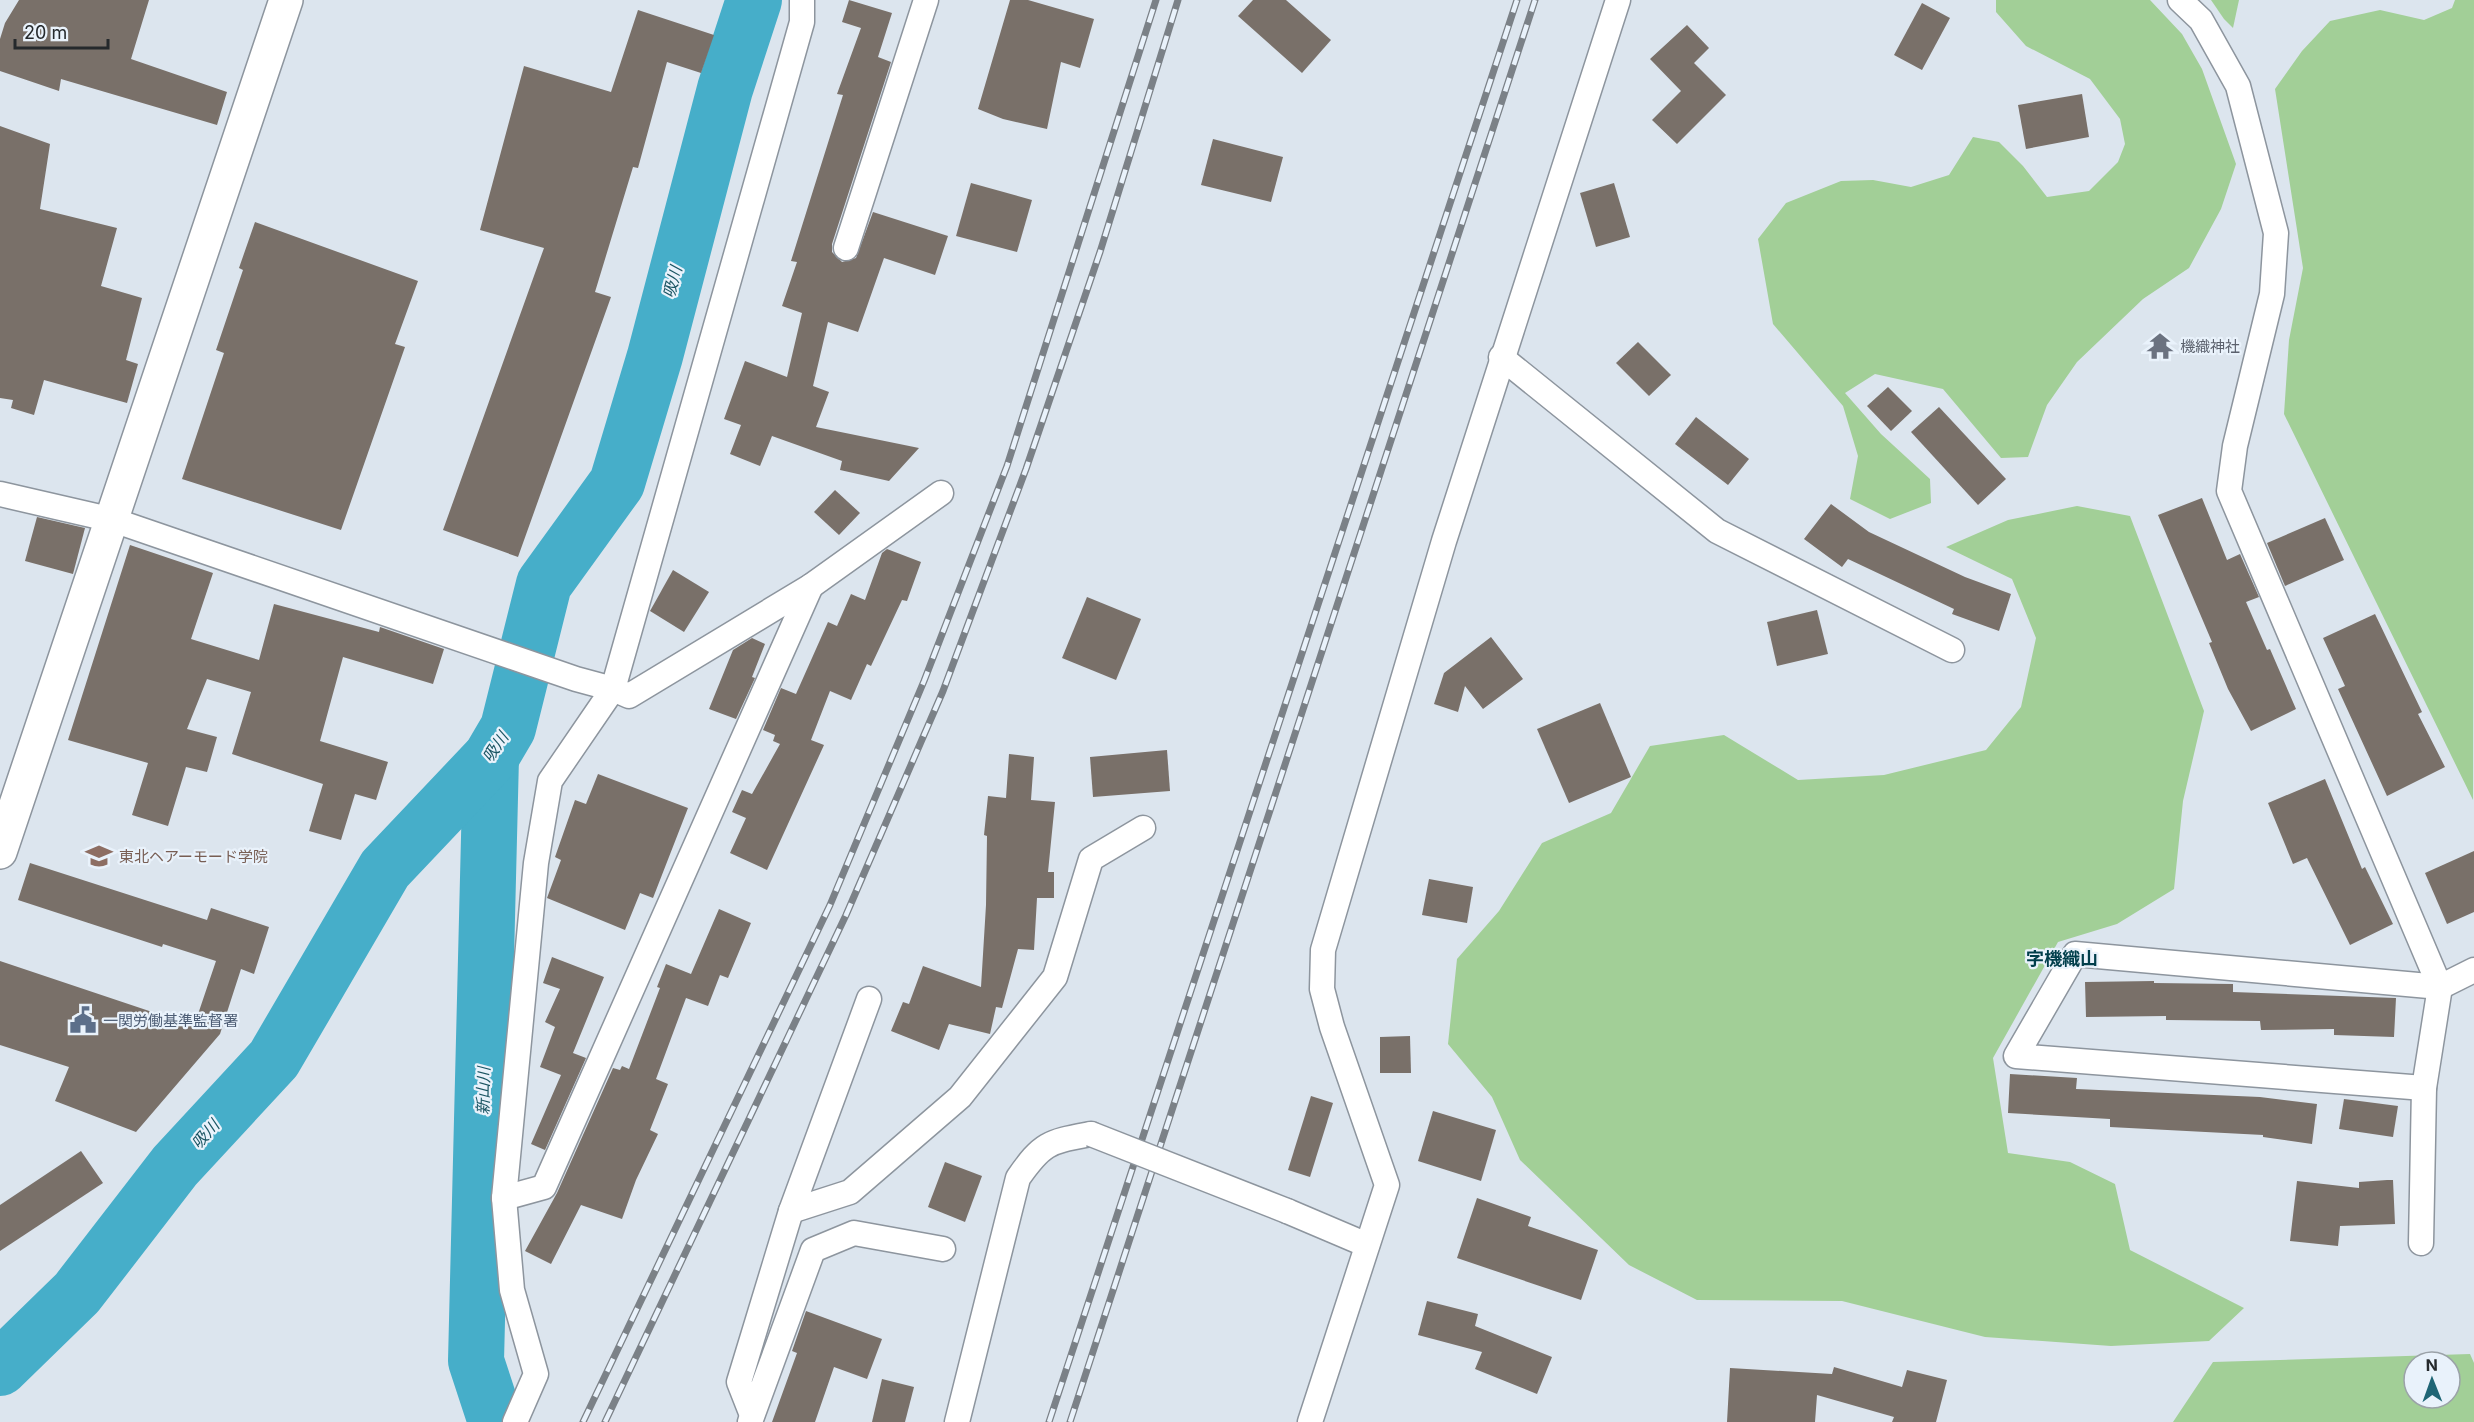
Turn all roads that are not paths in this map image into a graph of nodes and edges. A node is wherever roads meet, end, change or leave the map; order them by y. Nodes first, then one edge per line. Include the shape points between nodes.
1 (286, 0) edge
2 (802, 0) edge
3 (926, 0) edge
4 (1618, 0) edge
5 (2180, 0) edge
6 (846, 248) dead end
7 (1501, 357) junction
8 (0, 494) edge
9 (941, 494) dead end
10 (113, 520) junction
11 (811, 585) junction
12 (1952, 650) dead end
13 (613, 689) junction
14 (1143, 828) dead end
15 (0, 852) edge
16 (2474, 970) edge
17 (2440, 987) junction
18 (869, 999) dead end
19 (2424, 1088) junction
20 (504, 1198) junction
21 (791, 1211) junction
22 (2421, 1243) dead end
23 (1368, 1245) junction
24 (943, 1249) dead end
25 (751, 1418) edge
26 (516, 1420) edge
27 (957, 1422) edge
28 (1310, 1422) edge

1 - 10 street
2 - 13 street via 802,22
3 - 6 street
4 - 7 street
5 - 17 street via 2201,20 2238,86 2276,233 2272,294 2235,446 2229,491
7 - 12 street via 1717,531
7 - 23 street via 1323,950 1322,989 1332,1028 1387,1185
8 - 10 street
9 - 11 street
10 - 13 street
10 - 15 street
11 - 13 street via 629,696
11 - 20 street via 544,1187
13 - 20 street via 550,781 536,863
14 - 21 street via 1091,859 1055,977 960,1097 850,1192
16 - 17 street
17 - 19 street
17 - 19 street via 2075,954 2016,1056
18 - 21 street
19 - 22 street
20 - 26 street via 512,1290 537,1374
21 - 25 street via 739,1382
23 - 27 street, bridge via 1091,1134 1059,1140 1037,1151 1018,1178
23 - 28 street
24 - 25 street via 854,1233 813,1250

